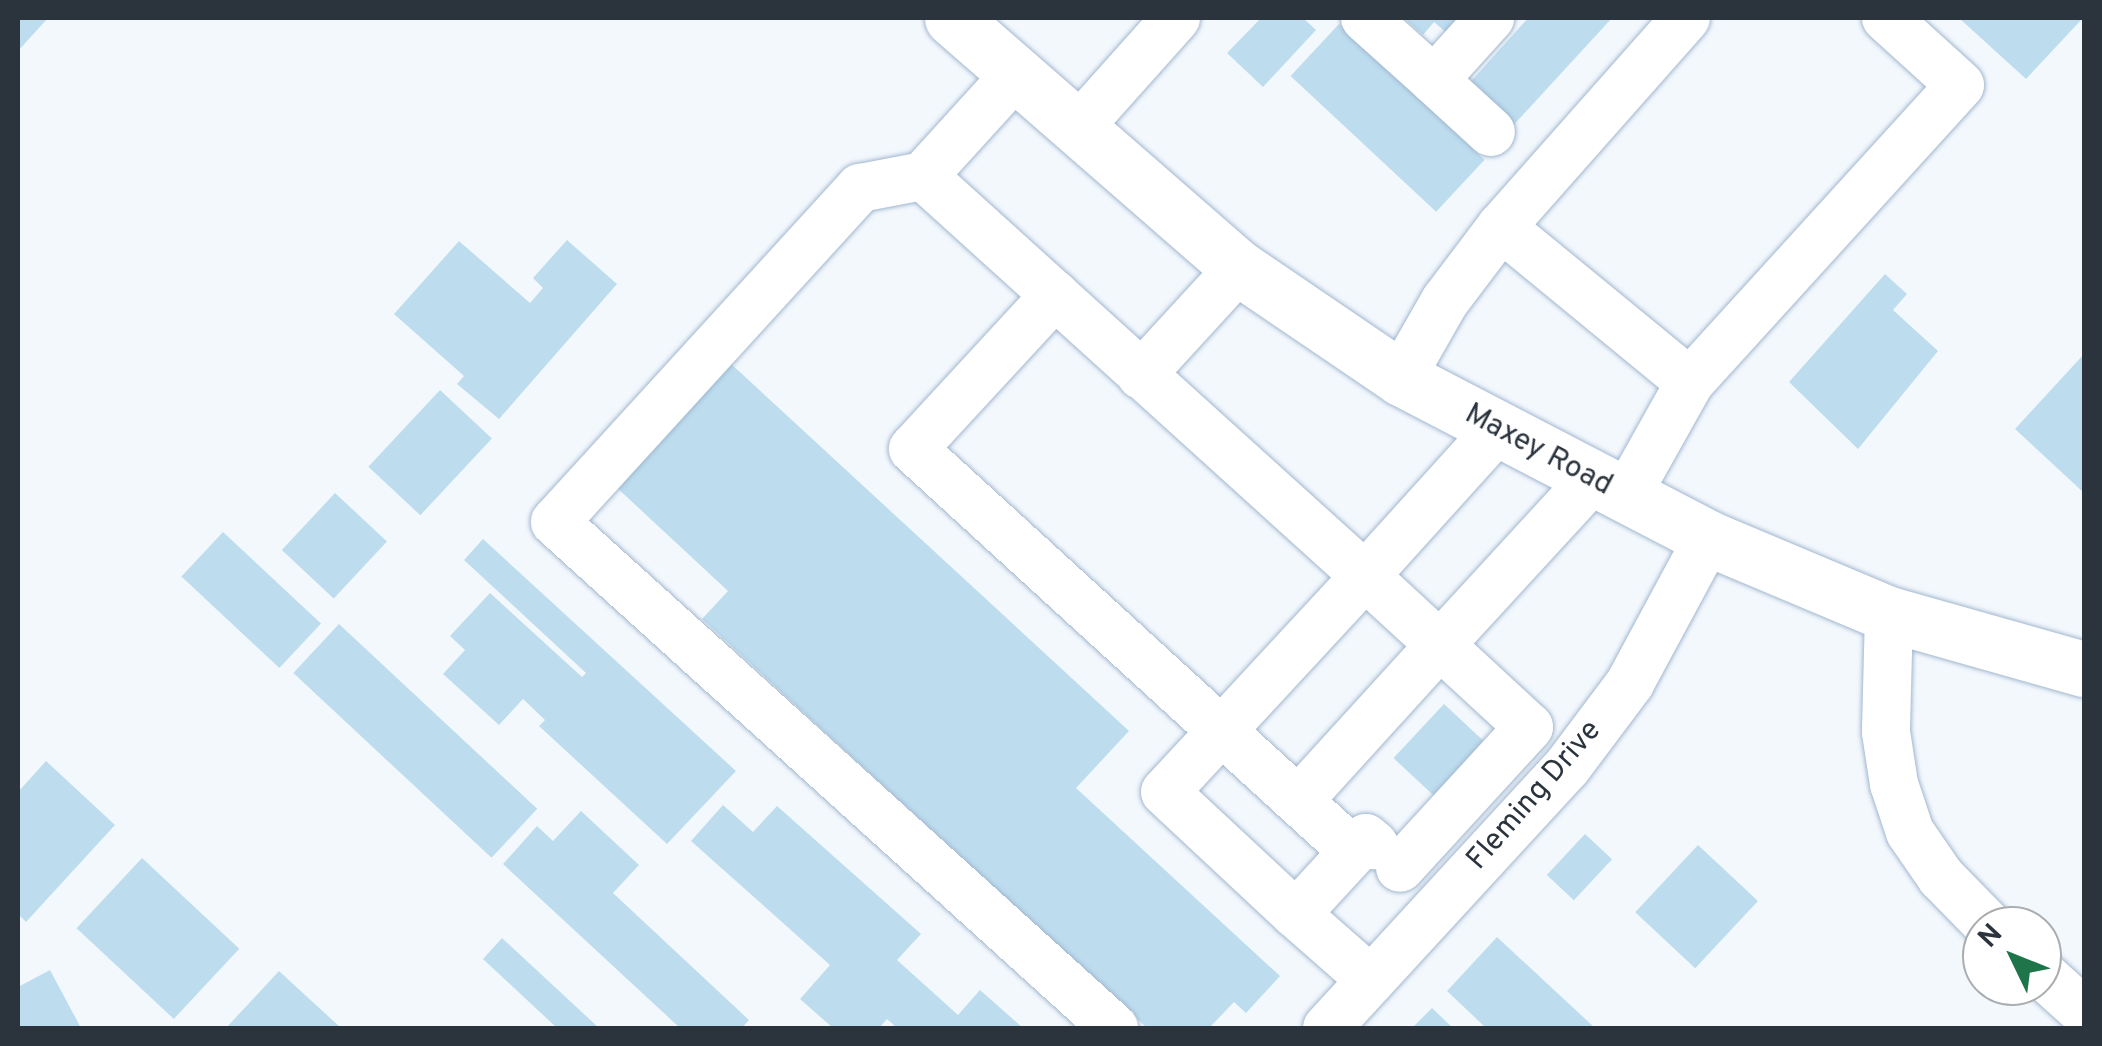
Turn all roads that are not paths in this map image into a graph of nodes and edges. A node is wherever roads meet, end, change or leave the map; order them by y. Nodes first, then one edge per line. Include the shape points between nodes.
1 (952, 18) edge
2 (1176, 18) edge
3 (1365, 18) edge
4 (1490, 18) edge
5 (1686, 18) edge
6 (1886, 18) edge
7 (1015, 75) junction
8 (1434, 80) junction
9 (1076, 130) junction
10 (1491, 132) dead end
11 (923, 176) junction
12 (1502, 227) junction
13 (1239, 268) junction
14 (1055, 295) junction
15 (1140, 376) junction
16 (1401, 378) junction
17 (1690, 382) junction
18 (1498, 430) junction
19 (1608, 490) junction
20 (1708, 538) junction
21 (1365, 576) junction
22 (1889, 614) junction
23 (1440, 645) junction
24 (2084, 669) edge
25 (1222, 731) junction
26 (1298, 800) junction
27 (1352, 851) junction
28 (1400, 868) junction
29 (1441, 903) junction
30 (1968, 906) edge
31 (1296, 914) junction
32 (1371, 980) junction
33 (2062, 992) edge
34 (2084, 1012) edge
35 (1114, 1028) edge
36 (1328, 1028) edge

1 - 7 main road, Maxey Road
2 - 9 street
3 - 8 street
4 - 8 street
5 - 12 street
6 - 17 street via 1960,84
7 - 9 main road, Maxey Road
7 - 11 street
8 - 10 street
9 - 13 main road, Maxey Road
11 - 14 street
11 - 35 street via 860,188 556,522
12 - 16 street via 1446,301
12 - 17 street
13 - 15 street
13 - 16 main road, Maxey Road
14 - 15 street
14 - 25 street via 913,449
15 - 21 street
16 - 18 main road, Maxey Road
17 - 19 street
18 - 19 main road, Maxey Road
18 - 21 street
19 - 20 main road, Maxey Road
19 - 23 street
20 - 22 main road, Maxey Road
20 - 29 street, Fleming Drive via 1630,683 1568,766
21 - 23 street
21 - 25 street
22 - 24 main road, Maxey Road
22 - 30 street via 1886,732 1894,784 1910,832
23 - 26 street
23 - 28 street via 1529,727
25 - 26 street
25 - 31 street via 1165,792
26 - 27 street
27 - 28 street via 1366,838
27 - 31 street
28 - 29 street
29 - 32 street, Fleming Drive
31 - 32 street
32 - 36 street, Fleming Drive
33 - 34 street

